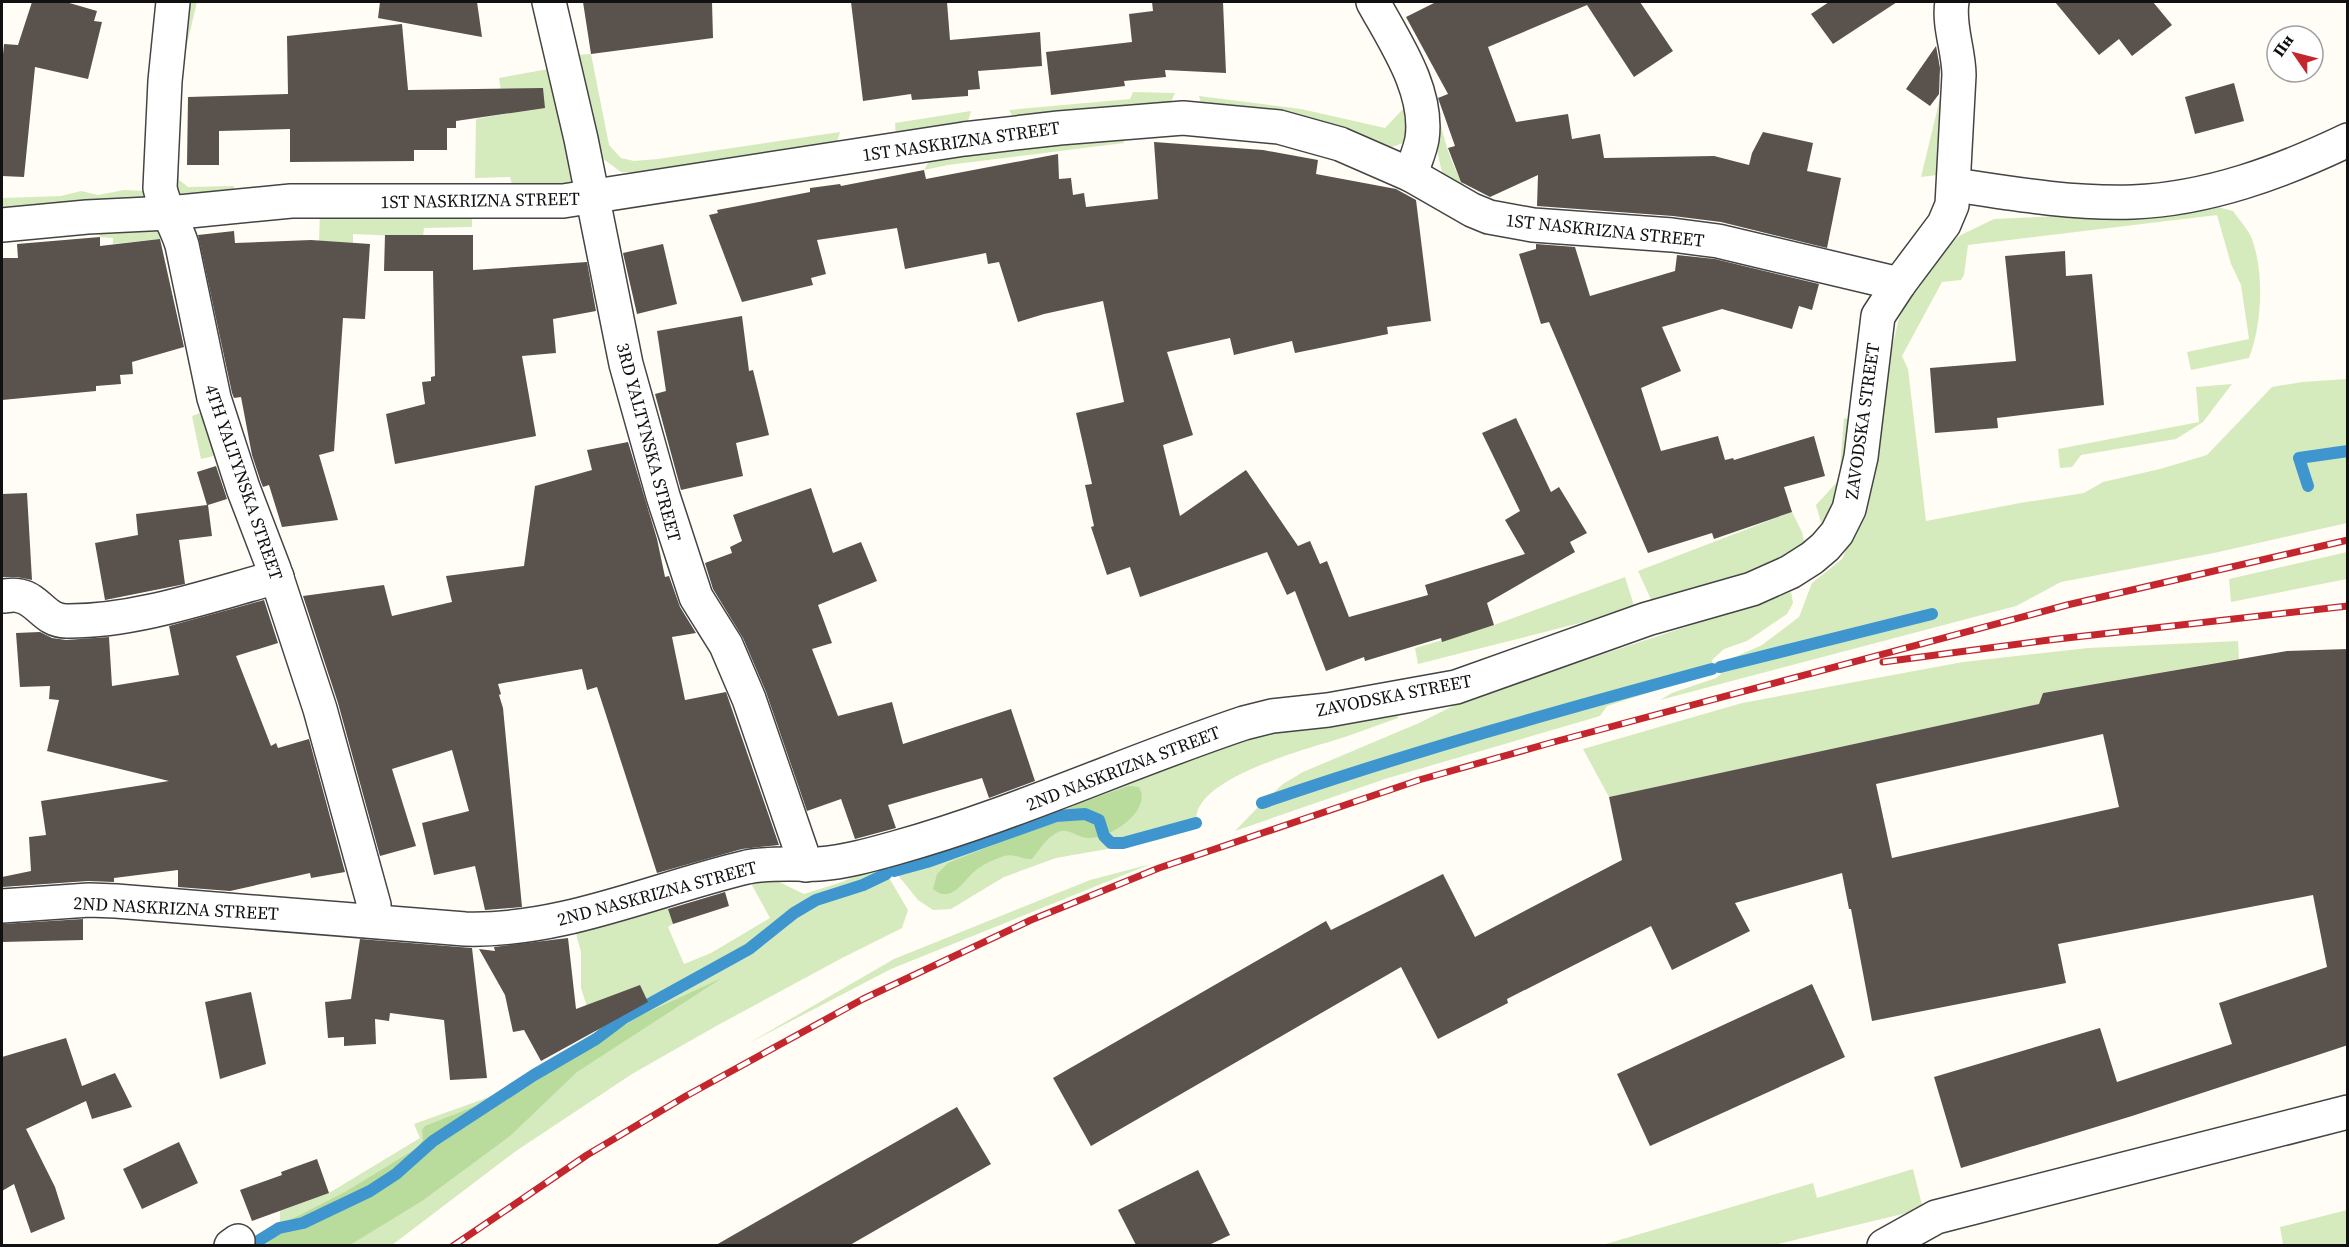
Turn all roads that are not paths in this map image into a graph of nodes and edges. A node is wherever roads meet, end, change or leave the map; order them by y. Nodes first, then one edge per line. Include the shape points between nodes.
1 (173, 2) edge
2 (549, 2) edge
3 (1374, 2) edge
4 (1952, 2) edge
5 (2348, 140) edge
6 (1411, 175) junction
7 (1955, 185) junction
8 (592, 198) junction
9 (169, 213) junction
10 (2, 225) edge
11 (1899, 284) junction
12 (277, 577) junction
13 (2, 596) edge
14 (1289, 714) joint
15 (806, 864) junction
16 (2, 906) edge
17 (373, 921) junction
18 (2348, 1112) edge
19 (1884, 1245) edge

1 - 9 street, 4TH YALTYNSKA STREET via 159,188
2 - 8 street, 3RD YALTYNSKA STREET
3 - 6 street via 1408,69 1418,100 1422,138
4 - 7 street, ZAVODSKA STREET via 1951,20 1959,61
5 - 7 street via 2276,171 2210,191 2135,202 2049,199
6 - 8 street, 1ST NASKRIZNA STREET via 1354,149 1295,131 1247,122 1183,118 964,139
6 - 11 street, 1ST NASKRIZNA STREET via 1472,210 1506,221 1718,241
7 - 11 street, ZAVODSKA STREET via 1949,215
8 - 9 street, 1ST NASKRIZNA STREET via 533,202 291,201
8 - 15 street, 3RD YALTYNSKA STREET via 626,363 677,544 696,597 726,645 746,692
9 - 10 street, 1ST NASKRIZNA STREET
9 - 12 street, 4TH YALTYNSKA STREET via 182,245 214,398
11 - 14 street, ZAVODSKA STREET via 1878,316 1861,457 1849,509 1837,533 1812,558 1752,589 1647,619 1456,687
12 - 13 street via 146,611 75,621 52,618 20,596
12 - 17 street, 4TH YALTYNSKA STREET via 364,861 374,905
14 - 15 street, 2ND NASKRIZNA STREET via 1228,729 930,837 843,861
15 - 17 street, 2ND NASKRIZNA STREET via 748,867 532,924 480,930
16 - 17 street, 2ND NASKRIZNA STREET via 107,900
18 - 19 street via 1936,1217

